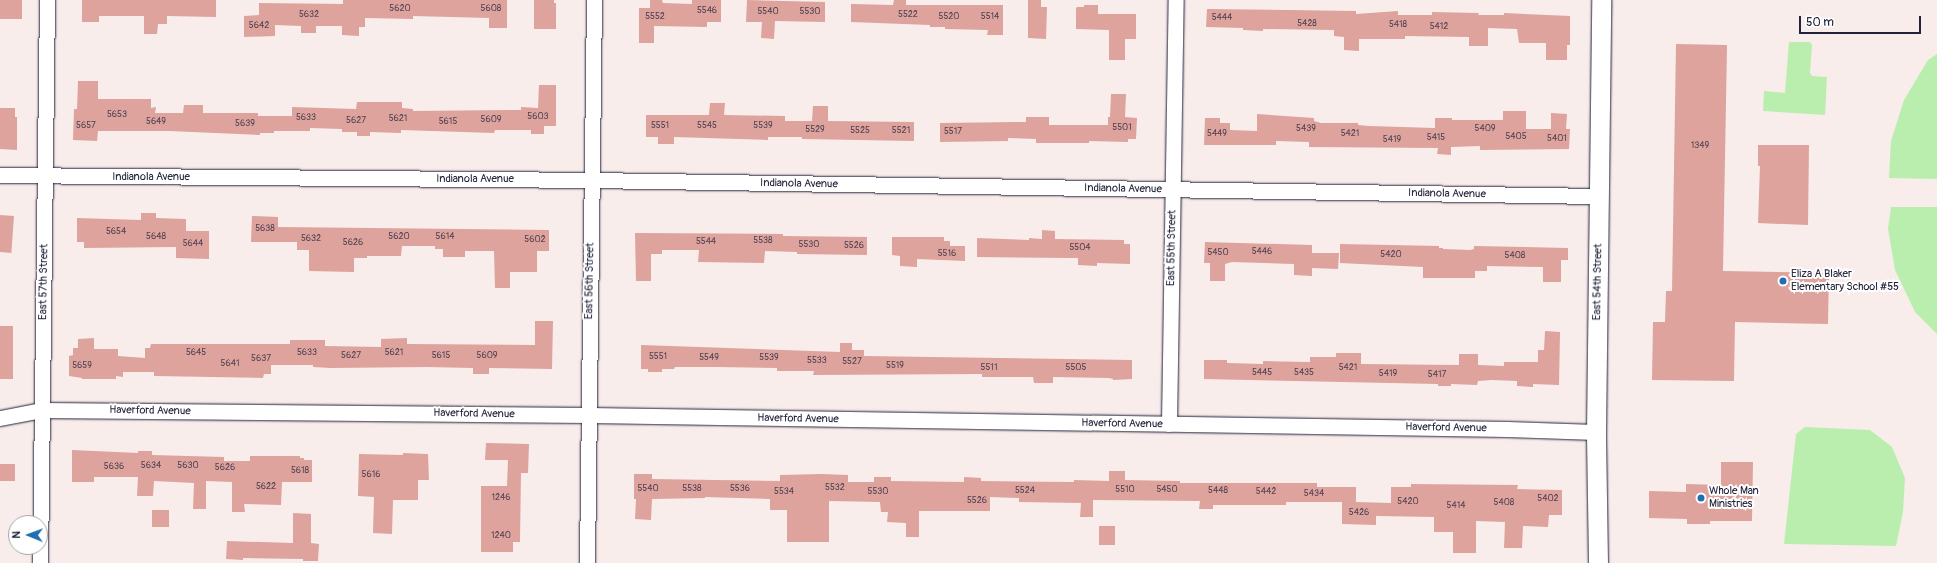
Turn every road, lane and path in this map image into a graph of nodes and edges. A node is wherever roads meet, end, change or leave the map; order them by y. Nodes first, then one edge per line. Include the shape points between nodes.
1 (47, 0) edge
2 (594, 0) edge
3 (1176, 0) edge
4 (1601, 0) edge
5 (0, 175) edge
6 (45, 176) junction
7 (591, 180) junction
8 (1173, 190) junction
9 (1599, 196) junction
10 (42, 410) junction
11 (589, 415) junction
12 (0, 418) edge
13 (1169, 424) junction
14 (1596, 432) junction
15 (40, 563) edge
16 (587, 563) edge
17 (1598, 563) edge

1 - 6 street, East 57th Street
2 - 7 street, East 56th Street
3 - 8 street, East 55th Street
4 - 9 street, East 54th Street
5 - 6 street, Indianola Avenue
6 - 7 street, Indianola Avenue
6 - 10 street, East 57th Street
7 - 8 street, Indianola Avenue
7 - 11 street, East 56th Street
8 - 9 street, Indianola Avenue
8 - 13 street, East 55th Street
9 - 14 street, East 54th Street
10 - 11 street, Haverford Avenue
10 - 12 street, Haverford Avenue
10 - 15 street, East 57th Street
11 - 13 street, Haverford Avenue
11 - 16 street, East 56th Street
13 - 14 street, Haverford Avenue
14 - 17 street, East 54th Street

